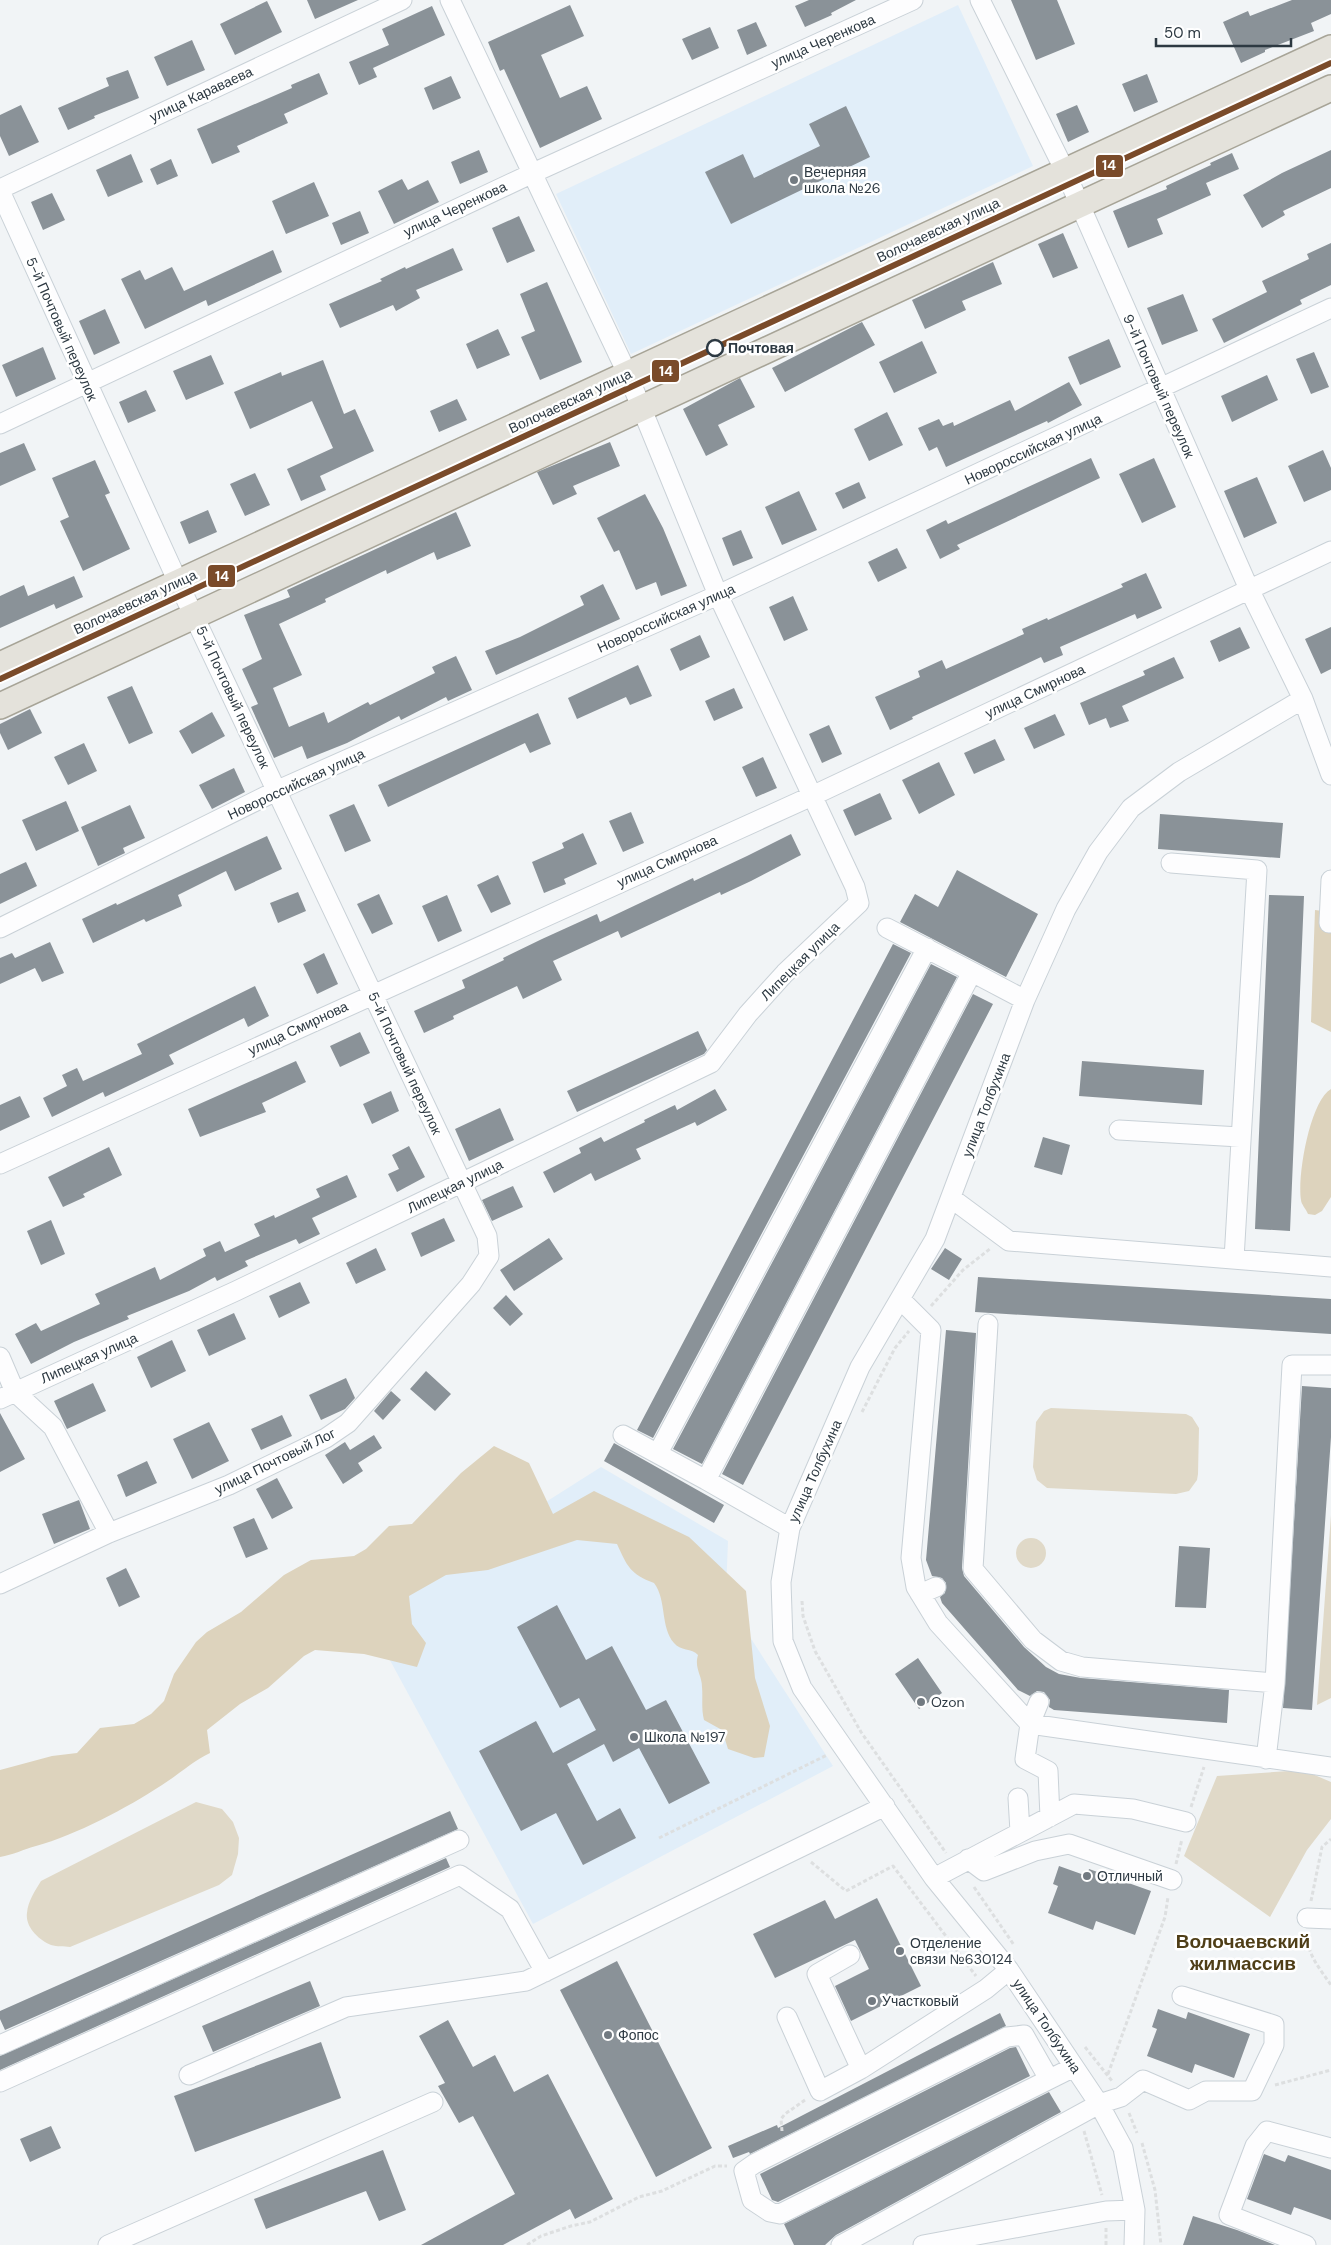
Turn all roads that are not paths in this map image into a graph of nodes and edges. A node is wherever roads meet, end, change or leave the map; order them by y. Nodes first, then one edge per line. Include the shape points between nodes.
1 (402, 0) edge
2 (450, 0) edge
3 (913, 0) edge
4 (980, 0) edge
5 (1331, 48) edge
6 (1331, 88) edge
7 (1065, 171) junction
8 (533, 173) junction
9 (0, 190) edge
10 (1079, 204) junction
11 (1331, 308) edge
12 (628, 375) junction
13 (87, 384) junction
14 (1160, 390) junction
15 (640, 407) junction
16 (0, 424) edge
17 (1331, 551) edge
18 (178, 581) junction
19 (1249, 590) junction
20 (718, 595) junction
21 (194, 615) junction
22 (0, 665) edge
23 (1303, 699) junction
24 (0, 706) edge
25 (1331, 775) edge
26 (278, 790) junction
27 (812, 796) junction
28 (1171, 863) dead end
29 (1331, 880) edge
30 (1331, 923) edge
31 (0, 928) edge
32 (888, 928) dead end
33 (927, 948) junction
34 (972, 972) junction
35 (372, 994) junction
36 (1025, 1000) junction
37 (1119, 1130) dead end
38 (1240, 1137) junction
39 (0, 1164) edge
40 (461, 1182) junction
41 (950, 1198) junction
42 (489, 1256) joint
43 (1234, 1259) junction
44 (1331, 1267) edge
45 (900, 1299) junction
46 (988, 1324) dead end
47 (0, 1357) edge
48 (1331, 1365) edge
49 (7, 1395) edge
50 (624, 1435) dead end
51 (658, 1453) junction
52 (706, 1480) junction
53 (790, 1528) junction
54 (109, 1533) junction
55 (0, 1584) edge
56 (1276, 1683) junction
57 (1039, 1702) dead end
58 (1030, 1724) junction
59 (1266, 1759) junction
60 (1331, 1765) edge
61 (1018, 1798) dead end
62 (885, 1806) junction
63 (1050, 1817) junction
64 (1186, 1822) road end
65 (1020, 1832) junction
66 (459, 1840) dead end
67 (964, 1862) junction
68 (934, 1878) junction
69 (1172, 1880) road end
70 (1307, 1918) dead end
71 (1331, 1919) edge
72 (850, 1955) dead end
73 (1009, 1970) junction
74 (545, 1972) junction
75 (1182, 1996) dead end
76 (787, 2017) dead end
77 (0, 2045) edge
78 (1074, 2067) junction
79 (861, 2069) junction
80 (189, 2076) dead end
81 (1049, 2079) junction
82 (0, 2082) edge
83 (433, 2102) dead end
84 (1099, 2104) junction
85 (1331, 2148) edge
86 (1134, 2210) junction
87 (108, 2245) edge
88 (841, 2245) edge
89 (923, 2245) edge
90 (1134, 2245) edge
91 (1306, 2245) edge

1 - 9 street, улица Караваева
2 - 8 street
3 - 8 street, улица Черенкова
4 - 7 street, 9-й Почтовый переулок
5 - 7 main road, Волочаевская улица
6 - 10 main road
7 - 10 street, 9-й Почтовый переулок
7 - 12 main road, Волочаевская улица
8 - 12 street
8 - 13 street, улица Черенкова
9 - 13 street, 5-й Почтовый переулок
10 - 14 street, 9-й Почтовый переулок
10 - 15 main road
11 - 14 street, Новороссийская улица
12 - 15 street
12 - 18 main road, Волочаевская улица
13 - 16 street, улица Черенкова
13 - 18 street, 5-й Почтовый переулок
14 - 19 street, 9-й Почтовый переулок
14 - 20 street, Новороссийская улица
15 - 20 street
15 - 21 main road
17 - 19 street, улица Смирнова
18 - 21 street, 5-й Почтовый переулок
18 - 22 main road, Волочаевская улица
19 - 23 street, 9-й Почтовый переулок
19 - 27 street, улица Смирнова
20 - 26 street, Новороссийская улица
20 - 27 street
21 - 24 main road
21 - 26 street, 5-й Почтовый переулок
23 - 25 street, 9-й Почтовый переулок
23 - 36 street, улица Толбухина via 1179,772 1131,808 1093,860 1066,909
26 - 31 street, Новороссийская улица
26 - 35 street, 5-й Почтовый переулок
27 - 35 street, улица Смирнова
27 - 40 street, Липецкая улица via 855,887 859,903 748,1014 712,1063
28 - 38 street via 1257,870
29 - 30 street
32 - 33 street
33 - 34 street
33 - 51 street
34 - 36 street
34 - 52 street
35 - 39 street, улица Смирнова
35 - 40 street, 5-й Почтовый переулок
36 - 41 street, улица Толбухина
37 - 38 street
38 - 43 street
40 - 42 street, 5-й Почтовый переулок via 487,1236
40 - 49 street, Липецкая улица via 236,1291
41 - 43 street via 1009,1241
41 - 45 street, улица Толбухина via 936,1239
42 - 54 street, улица Почтовый Лог via 471,1284 348,1423 326,1438 229,1485
43 - 44 street
45 - 53 street, улица Толбухина via 860,1367
45 - 58 street via 931,1330 911,1558 916,1587 928,1590 938,1624
46 - 56 street via 970,1571 1057,1666
47 - 49 street
48 - 56 street via 1292,1366
49 - 54 street via 53,1427
50 - 51 street
51 - 52 street
52 - 53 street
53 - 62 street, улица Толбухина via 781,1582 783,1642 802,1688
54 - 55 street, улица Почтовый Лог
56 - 59 street
57 - 58 street
58 - 59 street
58 - 63 street via 1025,1759 1048,1771
59 - 60 street
61 - 65 street
62 - 68 street, улица Толбухина
62 - 74 street via 676,1916
63 - 64 street via 1074,1804 1133,1809
63 - 65 street
65 - 67 street
66 - 77 street
67 - 68 street
67 - 69 street via 984,1871 1035,1851 1069,1844
68 - 73 street, улица Толбухина
70 - 71 street
72 - 79 street via 817,1974
73 - 78 street, улица Толбухина
73 - 79 street via 986,1989
74 - 80 street via 526,1981 346,2007
74 - 82 street via 510,1909 460,1875
75 - 84 street via 1274,2025 1274,2045 1252,2091 1206,2091 1189,2100 1142,2080 1121,2097
76 - 79 street via 820,2091
78 - 81 street
78 - 84 street, улица Толбухина
81 - 81 street via 780,2214 770,2212 752,2200 744,2171 754,2164 1007,2037 1024,2035
83 - 87 street
84 - 86 street, улица Толбухина via 1123,2148
84 - 88 street
85 - 91 street via 1267,2131 1255,2146 1229,2215
86 - 89 street via 1106,2211
86 - 90 street, улица Толбухина

